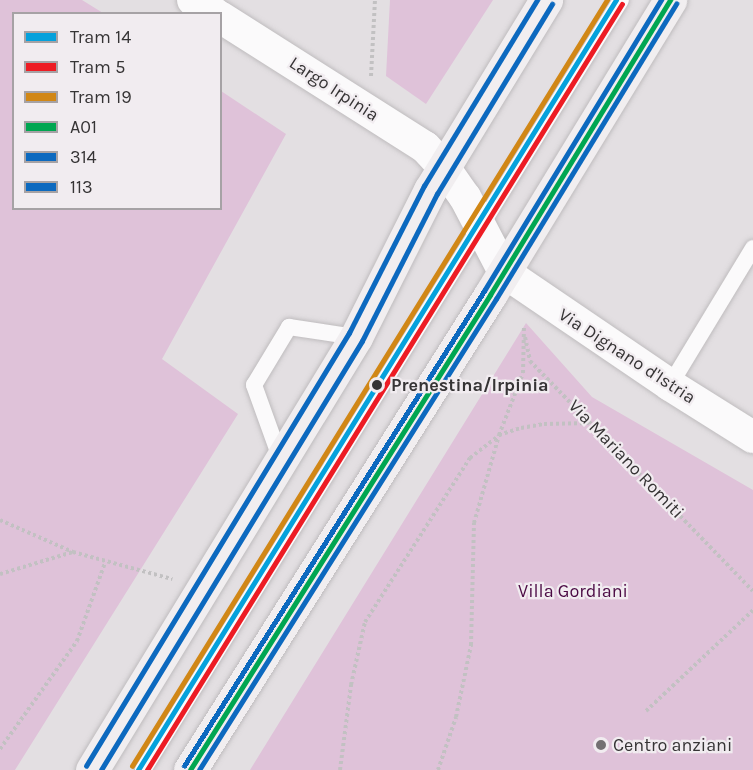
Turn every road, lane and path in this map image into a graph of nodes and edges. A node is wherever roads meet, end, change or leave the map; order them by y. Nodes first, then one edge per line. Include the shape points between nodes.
1 (193, 0) edge
2 (375, 0) edge
3 (546, 0) edge
4 (621, 0) edge
5 (670, 0) edge
6 (212, 12) edge
7 (222, 18) edge
8 (370, 76) dead end
9 (443, 166) junction
10 (480, 228) junction
11 (753, 248) edge
12 (504, 272) junction
13 (523, 315) dead end
14 (524, 327) junction
15 (356, 337) junction
16 (670, 385) junction
17 (591, 423) junction
18 (500, 435) junction
19 (753, 437) edge
20 (281, 461) junction
21 (0, 520) edge
22 (73, 552) junction
23 (105, 563) junction
24 (0, 574) edge
25 (164, 577) dead end
26 (753, 591) edge
27 (753, 610) edge
28 (646, 711) dead end
29 (0, 749) edge
30 (92, 770) edge
31 (143, 770) edge
32 (190, 770) edge
33 (340, 770) edge
34 (438, 770) edge

1 - 6 street
2 - 8 path
3 - 9 main road
4 - 10 lane
5 - 12 main road
7 - 9 street, Largo Irpinia via 425,147
9 - 10 street, Largo Irpinia via 465,197
9 - 15 main road
10 - 12 street, Largo Irpinia
10 - 31 lane
11 - 16 lane
12 - 16 street, Via Dignano d'Istria
12 - 32 main road
13 - 14 path, Via Mariano Romiti
14 - 17 path, Via Mariano Romiti via 530,361
14 - 18 path via 523,372
15 - 20 main road
15 - 20 lane via 289,327 254,385
16 - 19 street, Via Dignano d'Istria
17 - 18 path via 544,424
17 - 26 path, Via Mariano Romiti
18 - 33 path via 470,458 366,622 351,685
18 - 34 path via 474,523 471,645 456,717
20 - 30 main road
21 - 22 path
22 - 23 path
22 - 24 path
23 - 25 path
23 - 29 path via 78,641
27 - 28 path

